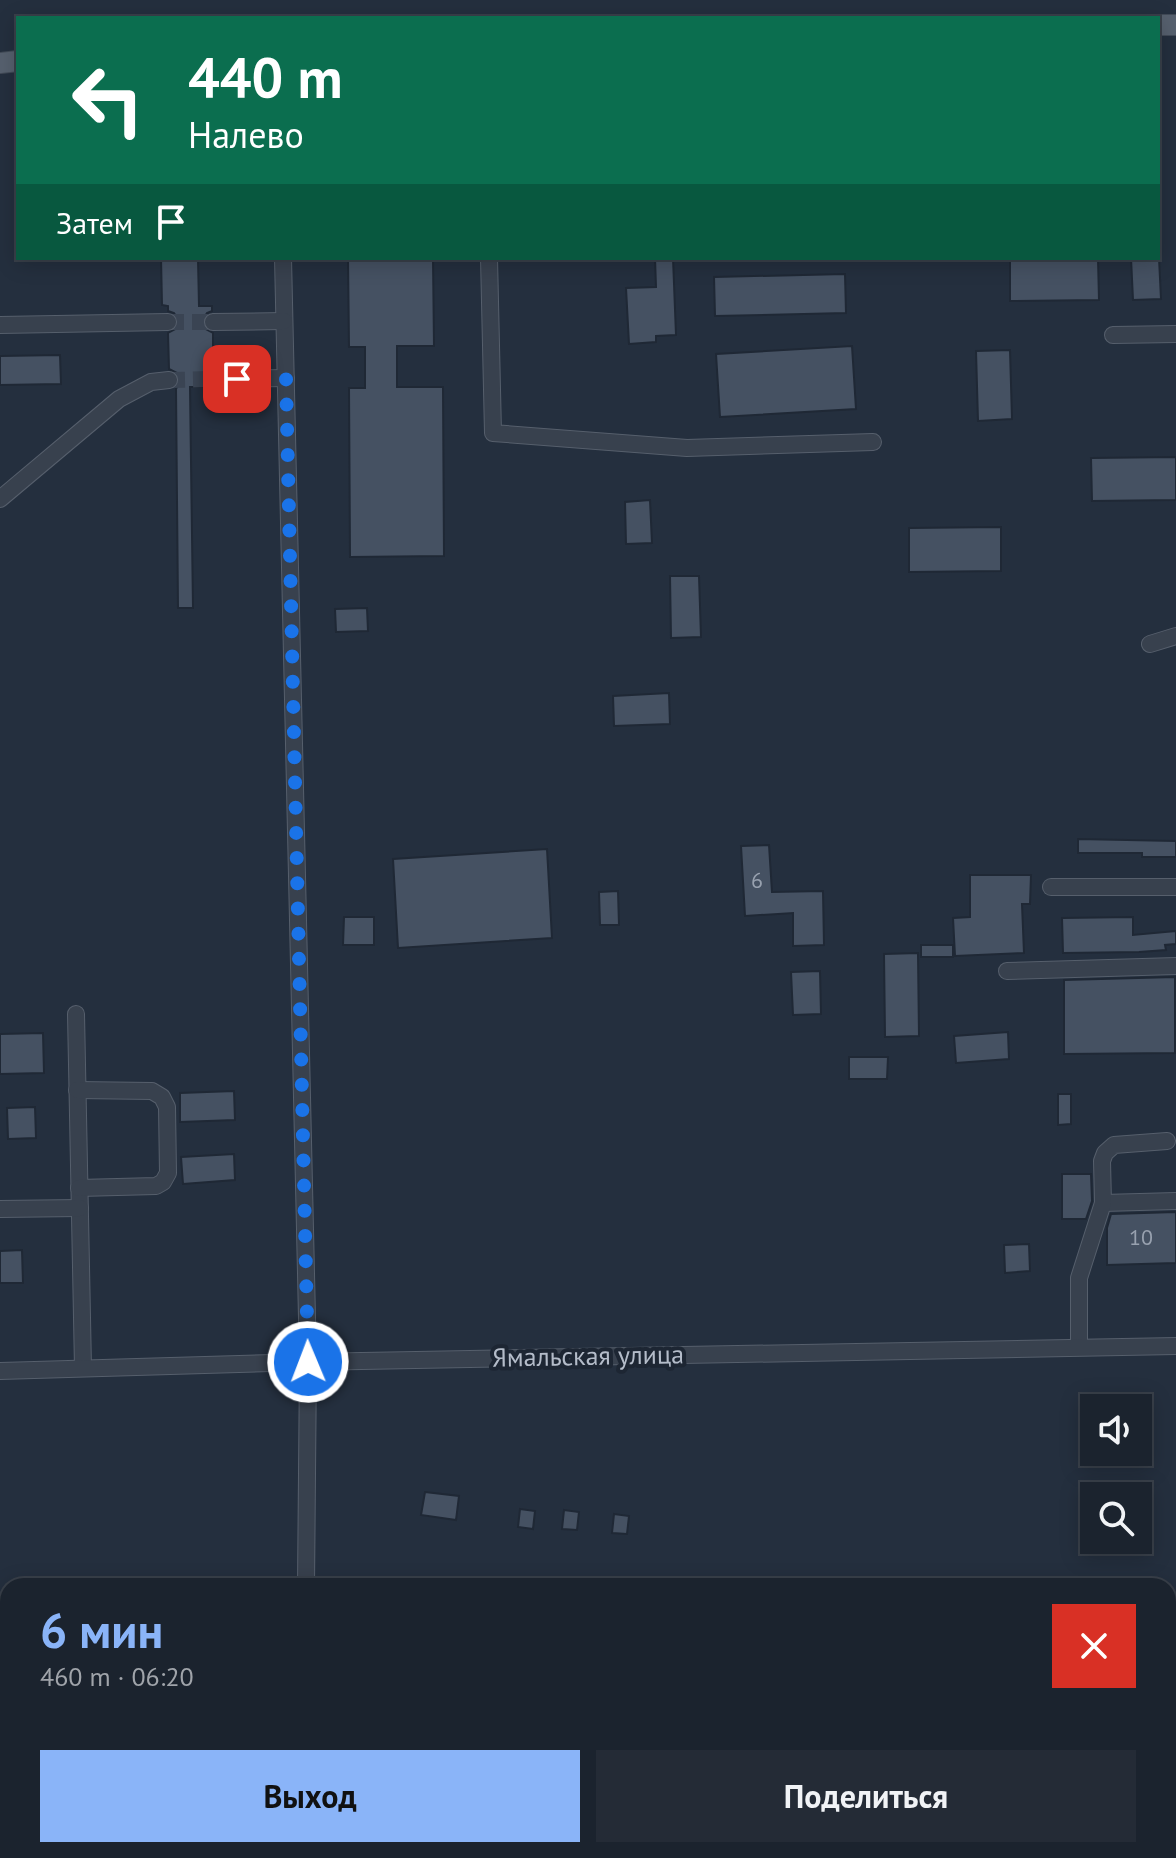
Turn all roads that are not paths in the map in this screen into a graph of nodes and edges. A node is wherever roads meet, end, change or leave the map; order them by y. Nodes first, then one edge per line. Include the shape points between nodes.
1 (283, 260) edge
2 (489, 260) edge
3 (284, 321) junction
4 (168, 322) tunnel mouth
5 (213, 322) tunnel mouth
6 (0, 325) edge
7 (1176, 334) edge
8 (1113, 335) dead end
9 (286, 378) junction
10 (213, 379) tunnel mouth
11 (169, 380) tunnel mouth
12 (873, 442) dead end
13 (0, 499) edge
14 (1176, 636) edge
15 (1150, 644) dead end
16 (1051, 887) dead end
17 (1176, 887) edge
18 (1176, 966) edge
19 (1007, 971) dead end
20 (76, 1014) dead end
21 (77, 1090) junction
22 (1167, 1141) dead end
23 (79, 1188) junction
24 (1176, 1201) edge
25 (1103, 1203) junction
26 (80, 1208) junction
27 (0, 1209) edge
28 (1176, 1346) edge
29 (1079, 1347) junction
30 (308, 1362) junction
31 (83, 1368) junction
32 (0, 1371) edge
33 (306, 1578) edge

1 - 3 street
2 - 12 street via 493,433 687,448
3 - 5 street
3 - 9 street
4 - 6 street
7 - 8 street
9 - 10 street
9 - 30 street
11 - 13 street via 151,382 119,399
14 - 15 street
16 - 17 street
18 - 19 street
20 - 21 street
21 - 23 street
21 - 23 street via 152,1091 167,1107 168,1173 163,1182
22 - 25 street via 1110,1147 1102,1161
23 - 26 street
24 - 25 street
25 - 29 street via 1079,1278
26 - 27 street
26 - 31 street
28 - 29 street, Ямальская улица
29 - 30 street, Ямальская улица
30 - 31 street, Ямальская улица
30 - 33 street
31 - 32 street, Ямальская улица

